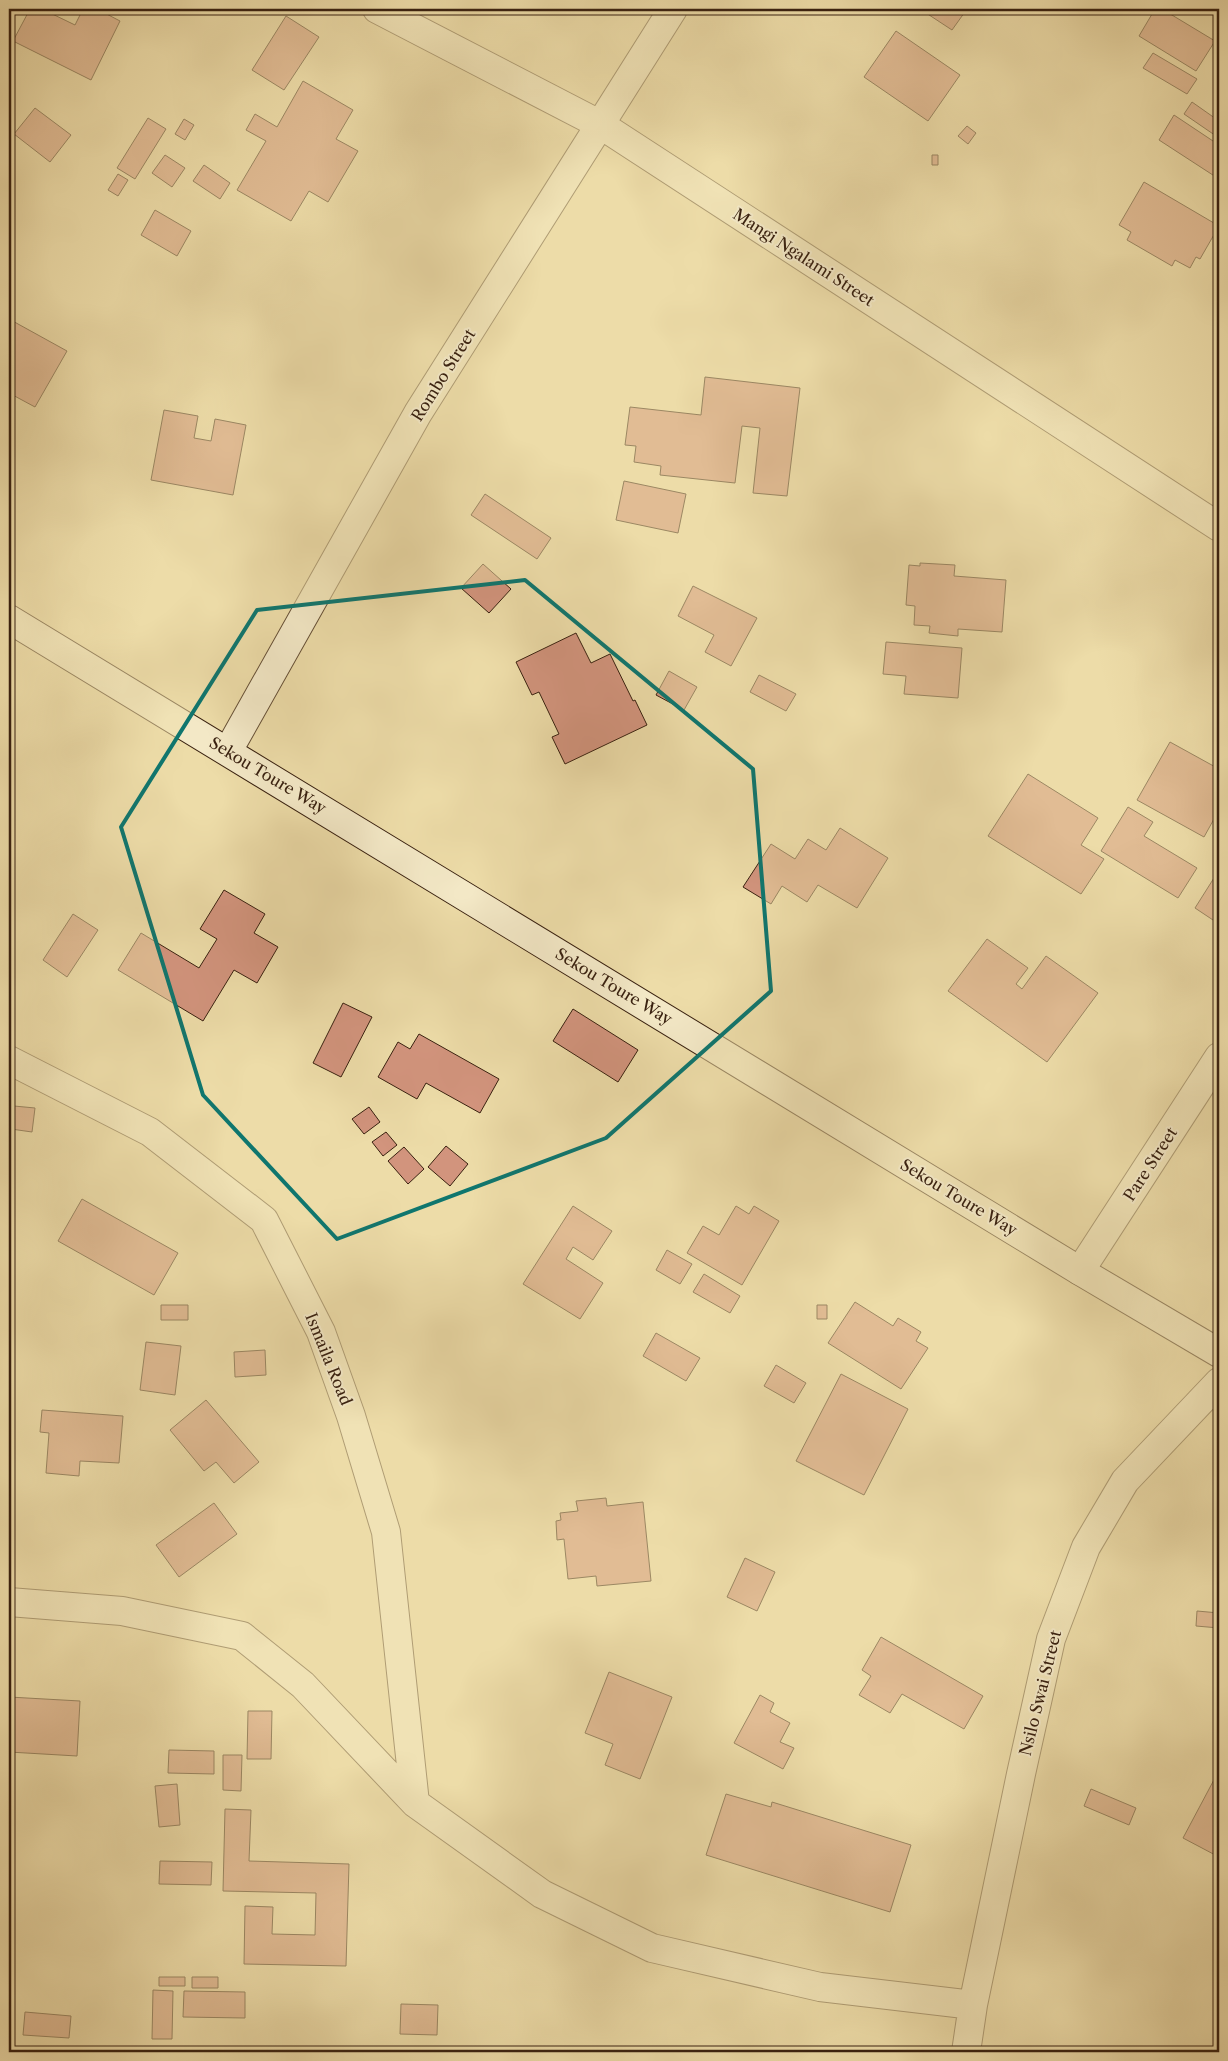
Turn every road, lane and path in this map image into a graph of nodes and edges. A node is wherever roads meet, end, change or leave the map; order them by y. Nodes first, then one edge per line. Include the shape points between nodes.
1 (377, 9) edge
2 (673, 9) edge
3 (602, 124) junction
4 (1219, 527) edge
5 (9, 619) edge
6 (228, 751) junction
7 (1219, 1057) edge
8 (9, 1060) edge
9 (1080, 1271) junction
10 (1219, 1353) edge
11 (1219, 1382) edge
12 (9, 1602) edge
13 (415, 1803) junction
14 (973, 2005) junction
15 (966, 2052) edge

1 - 3 street, Mangi Ngalami Street
2 - 3 street, Rombo Street
3 - 4 street, Mangi Ngalami Street
3 - 6 street, Rombo Street via 418,413
5 - 6 street, Sekou Toure Way
6 - 9 street, Sekou Toure Way
7 - 9 street, Pare Street
8 - 13 street, Ismaila Road via 150,1132 264,1220 321,1332 351,1416 386,1532
9 - 10 street, Sekou Toure Way
11 - 14 street, Nsilo Swai Street via 1125,1481 1086,1547 1052,1639
12 - 13 street via 122,1611 242,1636 303,1685
13 - 14 street via 542,1894 652,1948 820,1987
14 - 15 street, Nsilo Swai Street

